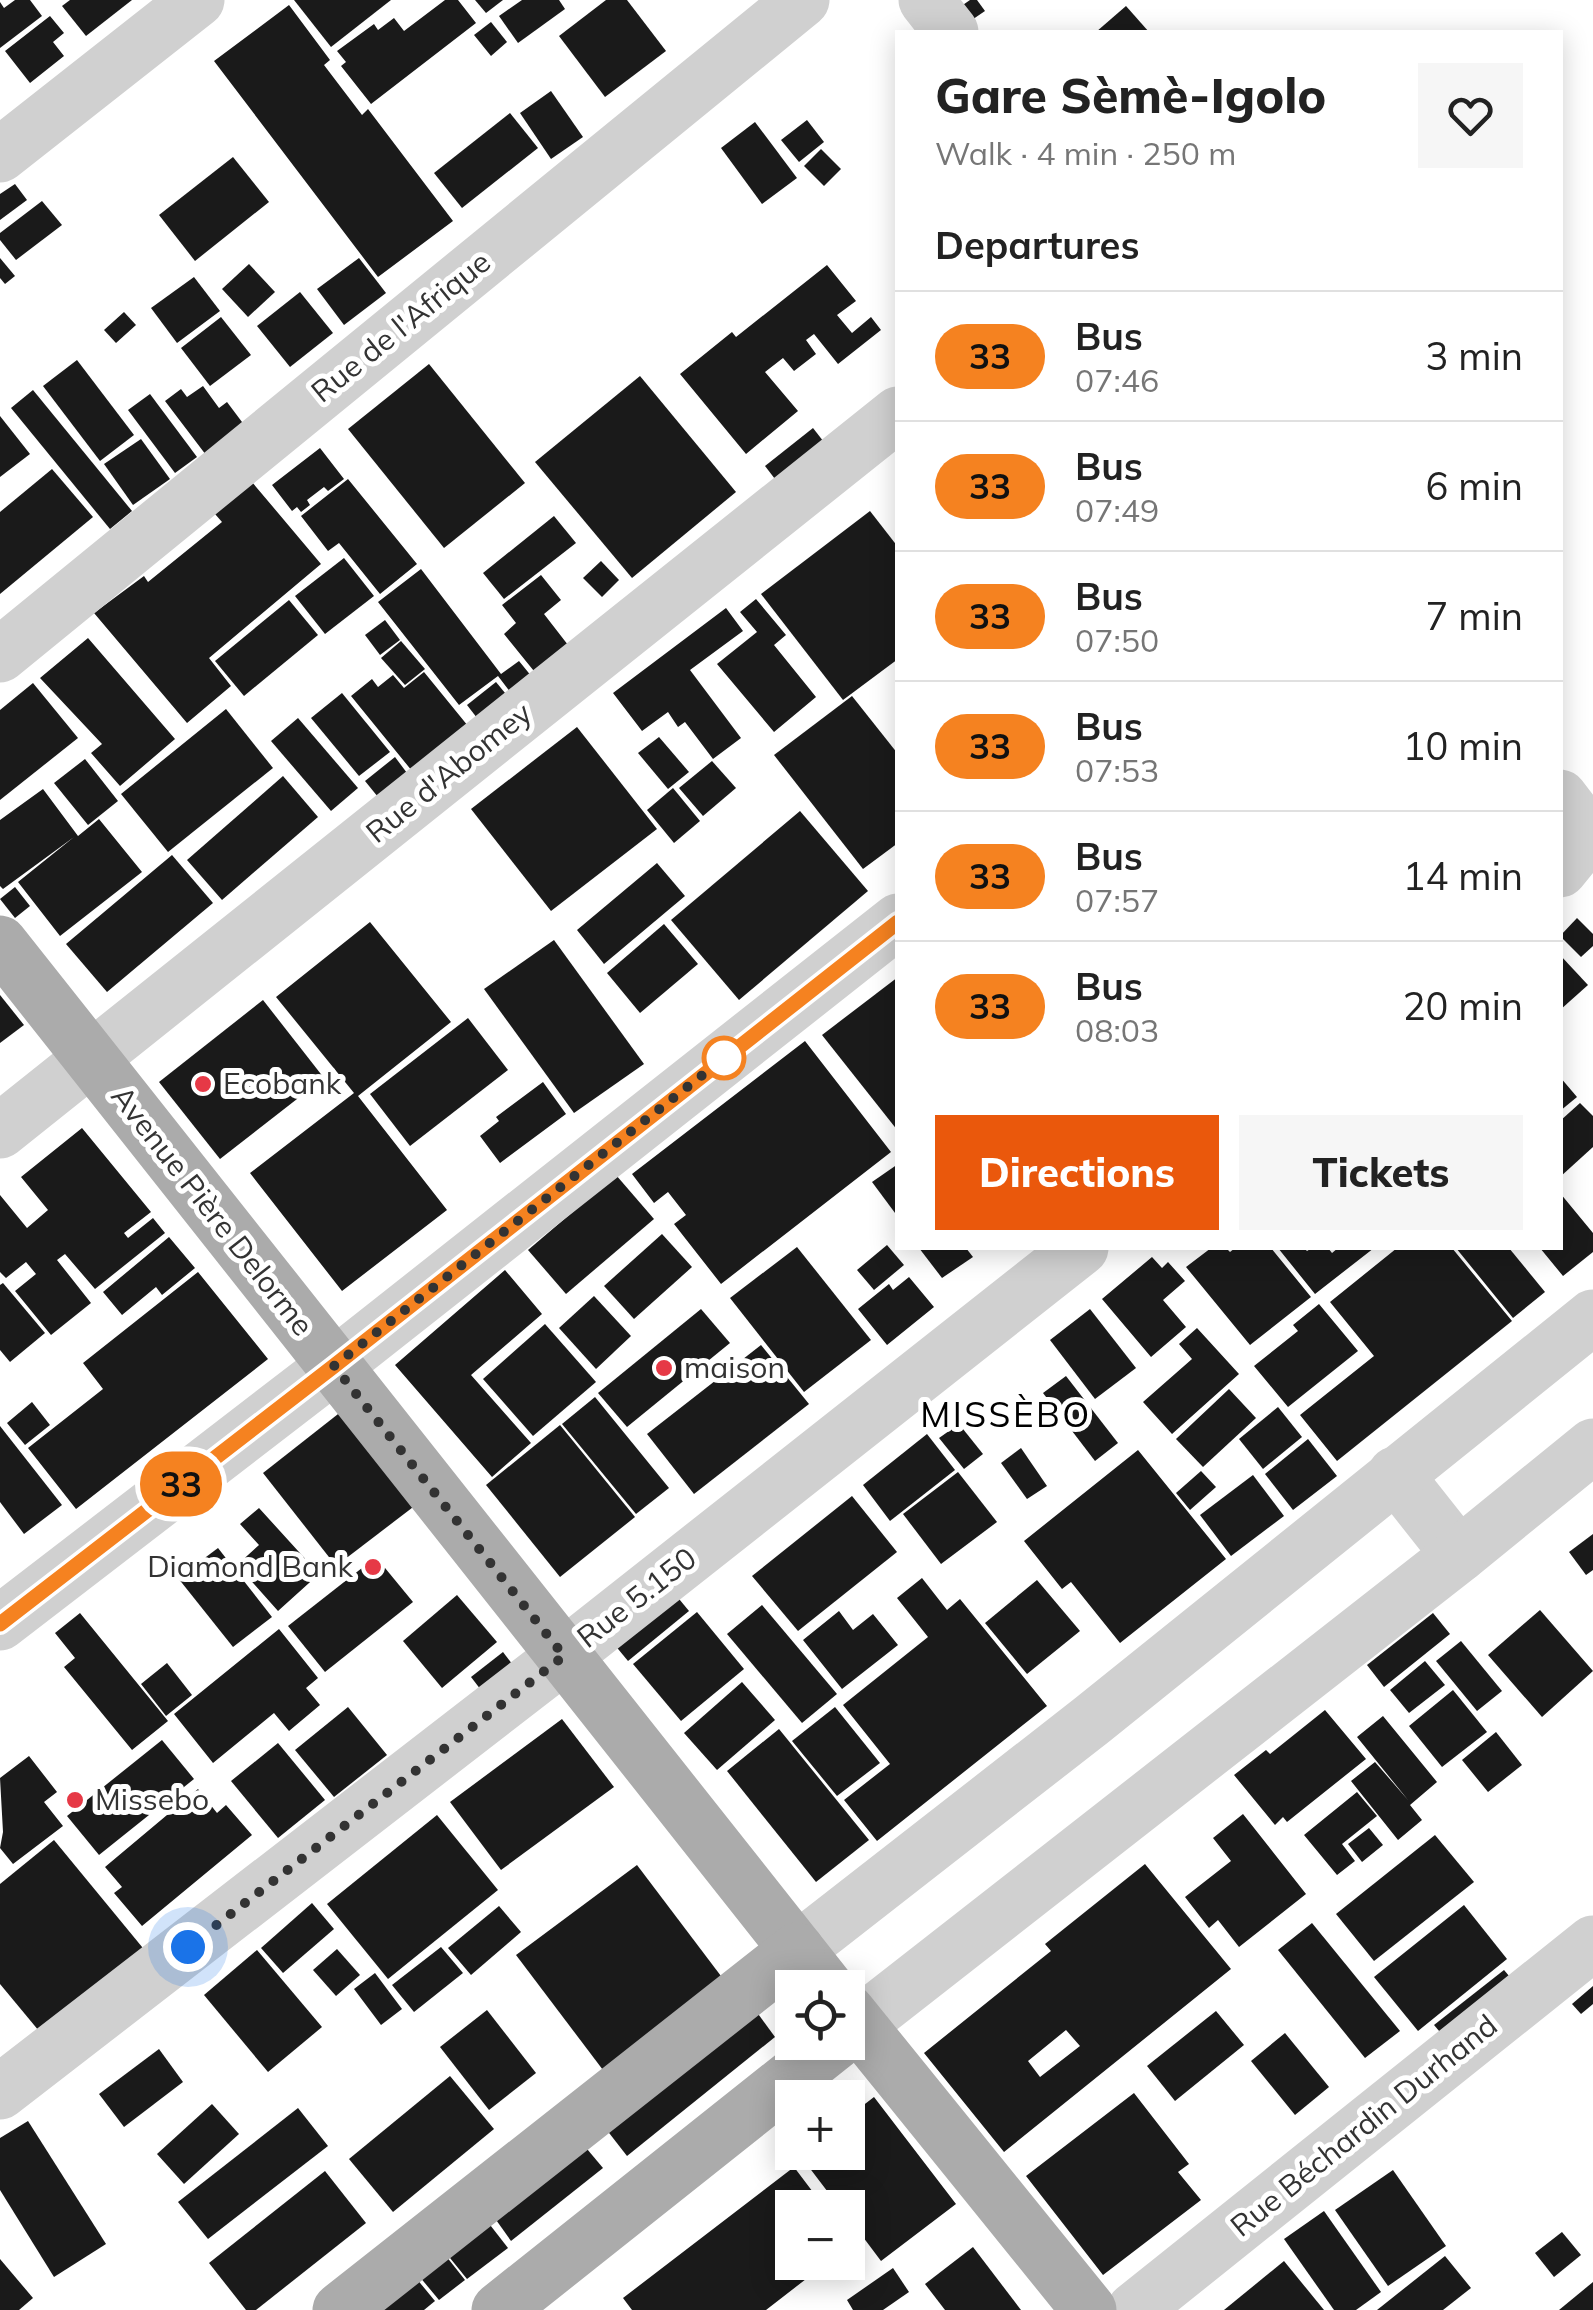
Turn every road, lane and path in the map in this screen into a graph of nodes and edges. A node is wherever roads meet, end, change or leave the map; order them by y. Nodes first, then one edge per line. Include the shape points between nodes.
1 (197, 0) edge
2 (802, 0) edge
3 (926, 0) edge
4 (950, 30) edge
5 (0, 155) edge
6 (895, 416) edge
7 (0, 655) edge
8 (895, 924) edge
9 (0, 943) edge
10 (92, 1059) junction
11 (0, 1130) edge
12 (1078, 1250) edge
13 (1593, 1317) edge
14 (334, 1366) junction
15 (1593, 1446) edge
16 (1395, 1474) junction
17 (1459, 1556) junction
18 (0, 1624) edge
19 (564, 1656) junction
20 (1593, 1942) edge
21 (806, 1970) edge
22 (865, 1974) edge
23 (865, 1986) edge
24 (865, 2044) edge
25 (775, 2045) edge
26 (777, 2060) edge
27 (0, 2092) edge
28 (340, 2310) edge
29 (498, 2310) edge
30 (1089, 2310) edge
31 (1134, 2310) edge

1 - 5 street
2 - 7 street, Rue de l'Afrique
3 - 4 street
6 - 10 street, Rue d'Abomey
8 - 14 street
9 - 10 main road, Avenue Pière Delorme
10 - 11 street, Rue d'Abomey
10 - 14 main road, Avenue Pière Delorme
12 - 19 street, Rue 5.150
13 - 16 street
14 - 18 street
14 - 19 main road, Avenue Pière Delorme
15 - 17 street
16 - 17 street
16 - 22 street via 1092,1720
17 - 23 street
19 - 21 main road, Avenue Pière Delorme
19 - 27 street, Rue 5.150
20 - 31 street, Rue Béchardin Durhand
24 - 30 main road, Avenue Pière Delorme
25 - 28 main road
26 - 29 main road

